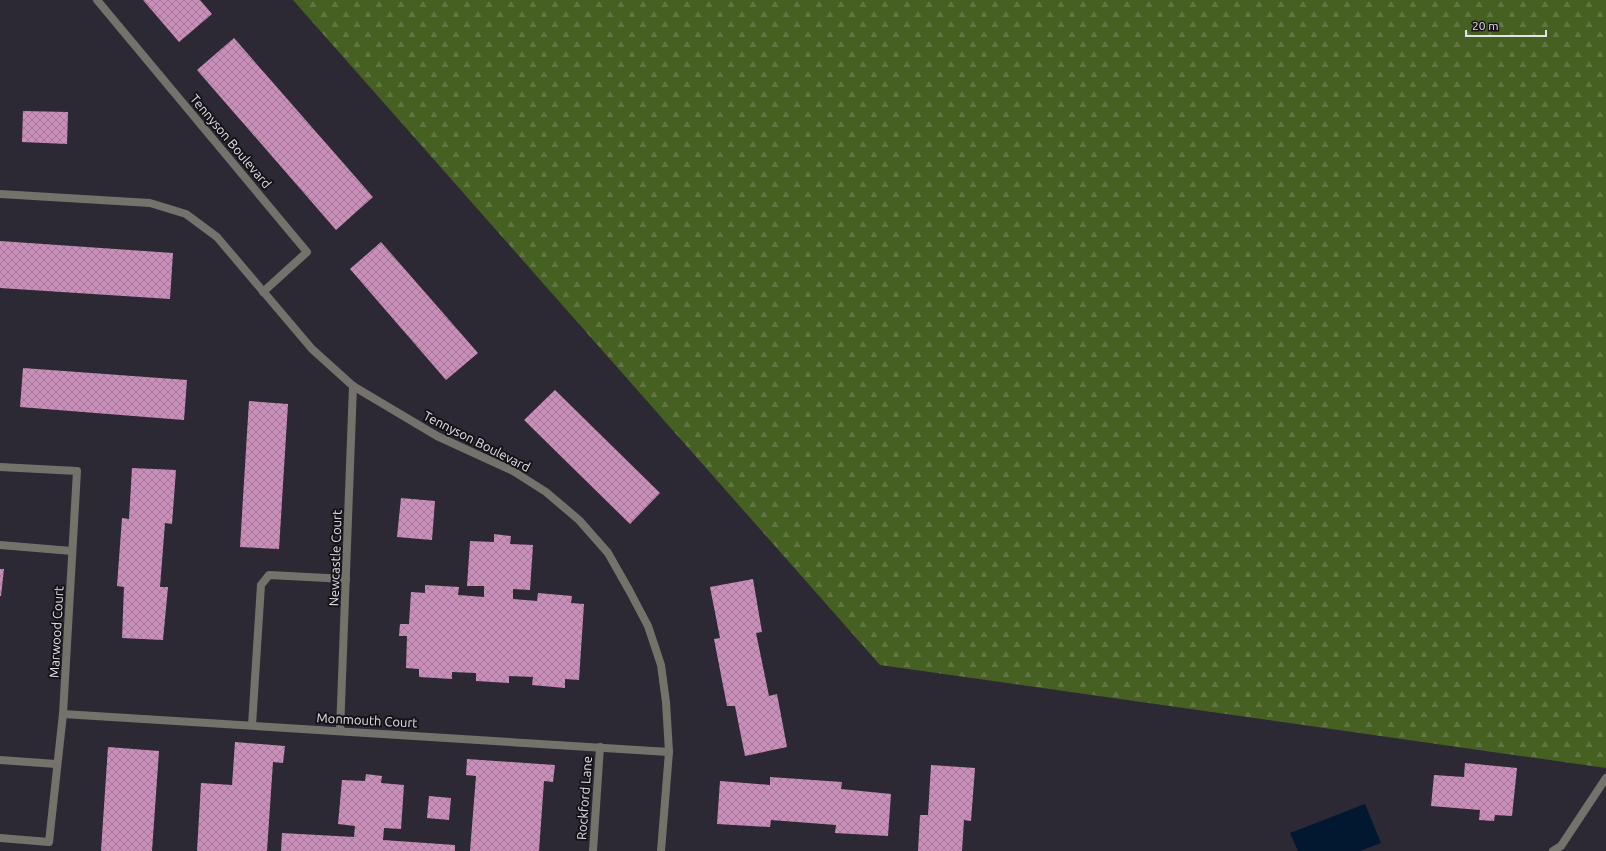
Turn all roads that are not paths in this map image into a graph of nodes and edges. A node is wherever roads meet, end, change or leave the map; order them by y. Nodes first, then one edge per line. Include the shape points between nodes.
1 (97, 0) edge
2 (0, 194) edge
3 (263, 292) junction
4 (354, 386) junction
5 (0, 467) edge
6 (0, 545) edge
7 (72, 551) junction
8 (346, 579) junction
9 (63, 714) junction
10 (252, 725) junction
11 (340, 731) junction
12 (600, 747) junction
13 (669, 752) junction
14 (0, 760) edge
15 (56, 764) junction
16 (1606, 778) edge
17 (0, 838) edge
18 (593, 851) edge
19 (661, 851) edge
20 (1553, 851) edge

1 - 3 street, Tennyson Boulevard via 307,252
2 - 3 street, Tennyson Boulevard via 150,203 186,214 217,237
3 - 4 street, Tennyson Boulevard via 312,349
4 - 8 street, Newcastle Court
4 - 13 street, Tennyson Boulevard via 437,436 513,471 546,492 579,520 608,553 648,626 661,665
5 - 7 street, Marwood Court via 77,471
6 - 7 street
7 - 9 street, Marwood Court
8 - 10 street via 269,575 261,585
8 - 11 street, Newcastle Court
9 - 10 street, Monmouth Court
9 - 15 street, Marwood Court
10 - 11 street, Monmouth Court
11 - 12 street, Monmouth Court
12 - 13 street, Monmouth Court
12 - 18 street, Rockford Lane
13 - 19 street, Tennyson Boulevard
14 - 15 street
15 - 17 street, Marwood Court via 49,842
16 - 20 street via 1560,846

